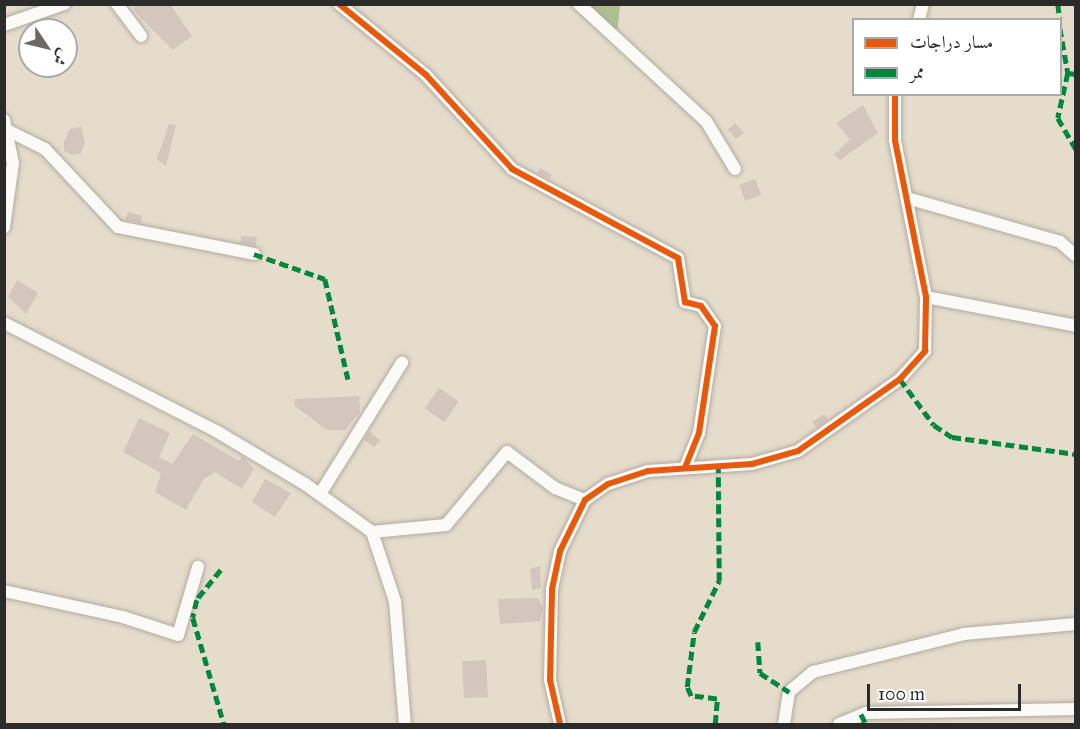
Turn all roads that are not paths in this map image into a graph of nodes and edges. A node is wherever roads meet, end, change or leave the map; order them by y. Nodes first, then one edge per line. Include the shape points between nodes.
1 (64, 4) edge
2 (117, 4) edge
3 (339, 4) edge
4 (579, 4) edge
5 (4, 25) edge
6 (141, 36) dead end
7 (895, 96) edge
8 (7, 126) edge
9 (735, 169) dead end
10 (907, 198) junction
11 (4, 227) edge
12 (254, 254) dead end
13 (1076, 256) edge
14 (926, 297) junction
15 (4, 323) edge
16 (1076, 326) edge
17 (402, 363) dead end
18 (686, 465) junction
19 (320, 494) junction
20 (585, 500) junction
21 (372, 532) junction
22 (198, 567) dead end
23 (4, 591) edge
24 (1076, 624) edge
25 (1076, 709) edge
26 (405, 724) edge
27 (560, 724) edge
28 (784, 724) edge
29 (839, 724) edge

1 - 5 street
2 - 6 street
3 - 18 street via 426,75 512,169 678,258 685,302 701,306 715,326 699,433
4 - 9 street via 706,121
7 - 10 street via 895,140
8 - 11 street via 13,163
8 - 12 street via 45,149 118,227
10 - 13 street via 1060,242
10 - 14 street
14 - 16 street
14 - 18 street via 927,336 918,362 804,447 752,464
15 - 19 street via 216,431
17 - 19 street
18 - 20 street via 625,477
19 - 21 street
20 - 21 street via 555,488 507,452 446,525
20 - 27 street via 560,551 552,589 549,661
21 - 26 street via 393,585
22 - 23 street via 178,635 123,617
24 - 28 street via 995,629 829,666 789,692
25 - 29 street via 866,713

